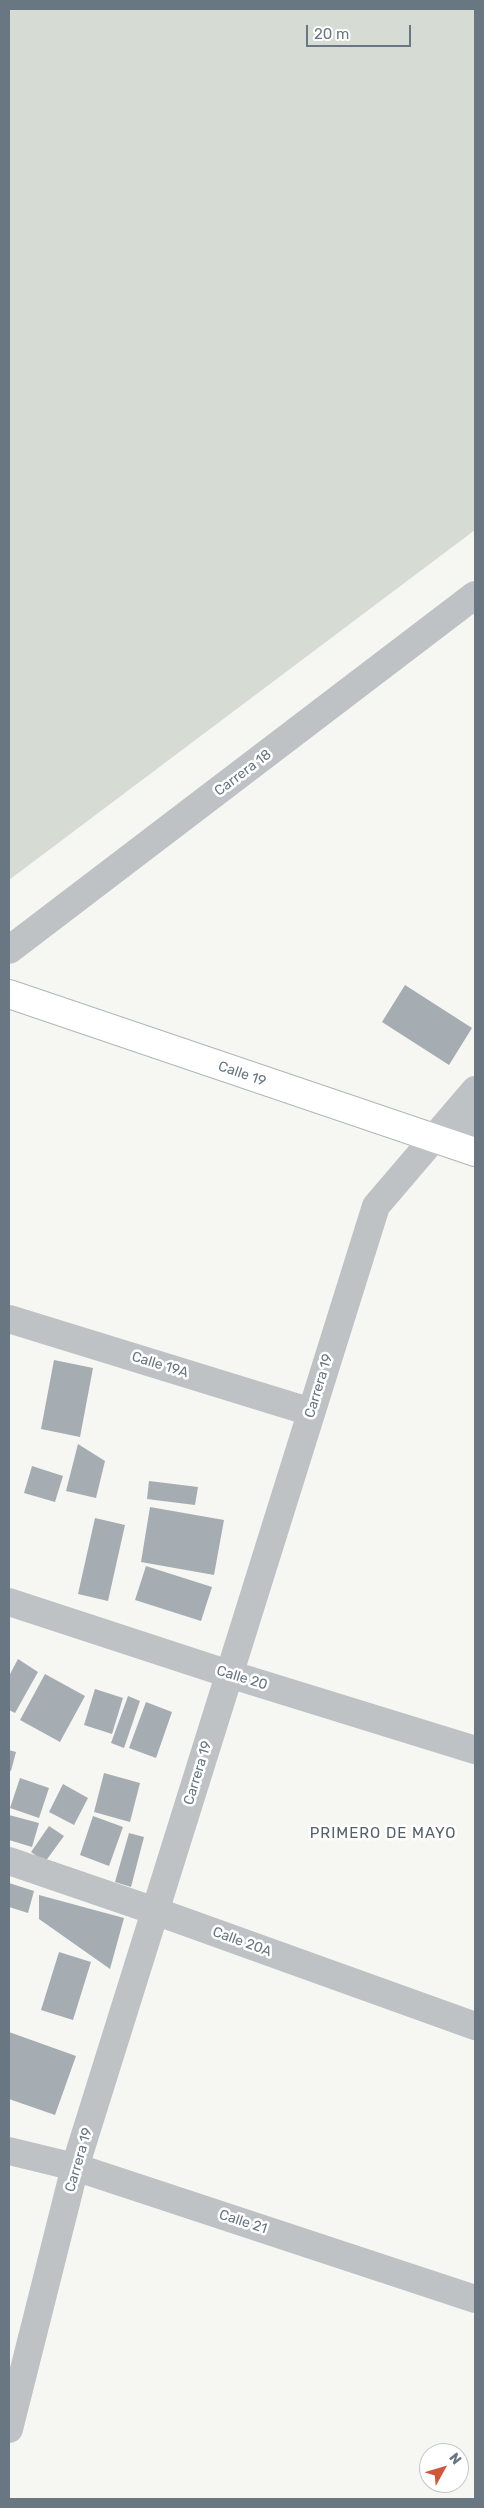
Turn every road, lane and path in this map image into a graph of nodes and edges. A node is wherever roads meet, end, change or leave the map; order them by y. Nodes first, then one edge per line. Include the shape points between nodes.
1 (475, 595) edge
2 (9, 950) edge
3 (9, 994) edge
4 (475, 1090) edge
5 (475, 1126) edge
6 (433, 1138) junction
7 (475, 1152) edge
8 (9, 1319) edge
9 (311, 1412) junction
10 (9, 1602) edge
11 (229, 1674) junction
12 (475, 1750) edge
13 (9, 1861) edge
14 (155, 1911) junction
15 (475, 2026) edge
16 (9, 2151) edge
17 (76, 2167) junction
18 (475, 2299) edge
19 (9, 2429) edge

1 - 2 street, Carrera 18
3 - 6 main road, Calle 19
4 - 6 street, Carrera 19
5 - 6 street
6 - 7 main road, Calle 19
6 - 9 street, Carrera 19 via 376,1206
8 - 9 street, Calle 19A
9 - 11 street, Carrera 19
10 - 11 street, Calle 20
11 - 12 street, Calle 20
11 - 14 street, Carrera 19
13 - 14 street, Calle 20A
14 - 15 street, Calle 20A
14 - 17 street, Carrera 19
16 - 17 street, Calle 21
17 - 18 street, Calle 21
17 - 19 street, Carrera 19

